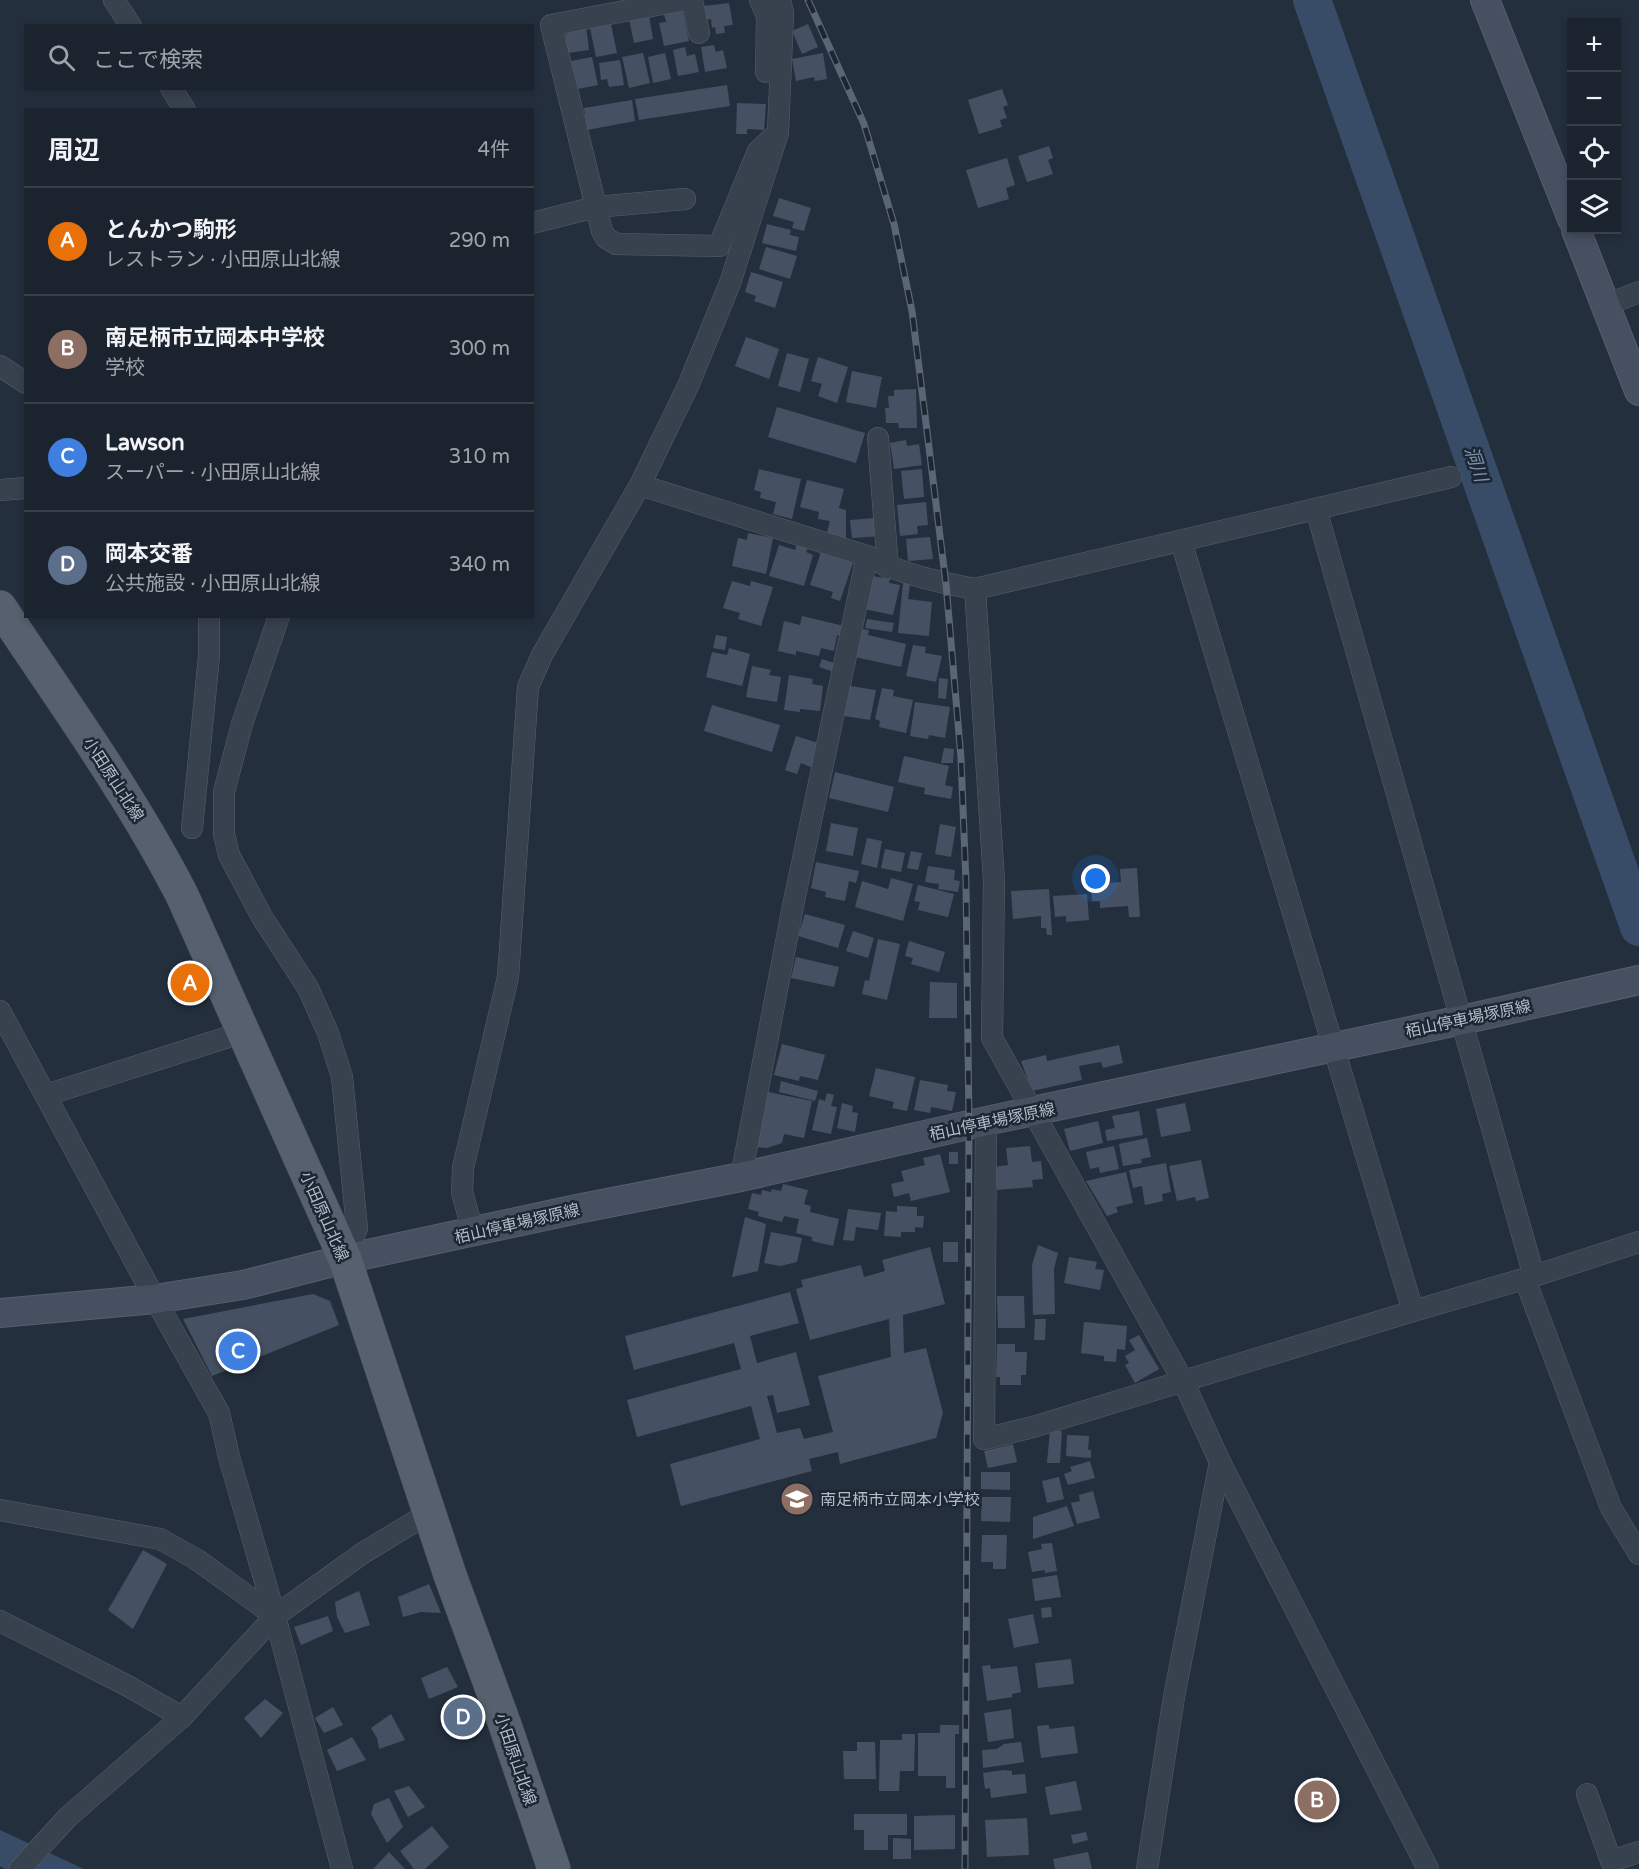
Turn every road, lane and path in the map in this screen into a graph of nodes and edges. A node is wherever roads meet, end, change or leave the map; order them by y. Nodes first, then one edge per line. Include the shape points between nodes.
1 (114, 0) edge
2 (683, 0) edge
3 (692, 0) edge
4 (760, 0) edge
5 (780, 0) edge
6 (1485, 0) edge
7 (130, 24) edge
8 (699, 33) dead end
9 (172, 90) edge
10 (779, 98) junction
11 (184, 108) edge
12 (778, 133) junction
13 (686, 199) dead end
14 (1567, 206) edge
15 (596, 207) junction
16 (534, 222) edge
17 (1578, 234) edge
18 (1639, 292) edge
19 (1605, 305) junction
20 (0, 366) edge
21 (24, 382) edge
22 (1639, 391) edge
23 (878, 438) dead end
24 (1450, 477) dead end
25 (640, 485) junction
26 (24, 488) edge
27 (0, 490) edge
28 (1316, 509) junction
29 (1181, 541) junction
30 (867, 556) junction
31 (888, 568) junction
32 (975, 589) junction
33 (0, 607) edge
34 (209, 618) edge
35 (278, 618) edge
36 (192, 828) dead end
37 (1631, 981) edge
38 (0, 1011) edge
39 (1462, 1020) junction
40 (244, 1032) junction
41 (1335, 1046) junction
42 (46, 1095) junction
43 (1032, 1112) junction
44 (986, 1121) junction
45 (741, 1177) junction
46 (472, 1232) junction
47 (1639, 1242) edge
48 (345, 1259) junction
49 (1529, 1278) junction
50 (155, 1299) junction
51 (1413, 1311) junction
52 (0, 1313) edge
53 (1183, 1380) junction
54 (1220, 1462) junction
55 (0, 1510) edge
56 (429, 1513) junction
57 (1639, 1554) edge
58 (275, 1616) junction
59 (0, 1621) edge
60 (182, 1717) junction
61 (1587, 1794) dead end
62 (1639, 1852) edge
63 (20, 1869) edge
64 (342, 1869) edge
65 (554, 1869) edge
66 (1147, 1869) edge
67 (1428, 1869) edge

1 - 7 street
2 - 15 street via 551,25
3 - 8 street
4 - 10 street via 767,16 766,92
5 - 10 street via 783,13
6 - 14 main road
9 - 11 street
10 - 12 street
12 - 15 street via 758,151 719,246 616,244 602,231
12 - 25 street via 730,283 688,386
13 - 15 street
15 - 16 street
17 - 19 main road
18 - 19 street
19 - 22 main road
20 - 21 street
23 - 31 street
24 - 28 street
25 - 30 street
25 - 46 street via 542,655 528,687 508,977 463,1168 462,1192
26 - 27 street
28 - 29 street
28 - 39 street
29 - 32 street
29 - 41 street
30 - 31 street
30 - 45 street
31 - 32 street
32 - 43 street via 994,881 992,1038
33 - 40 main road, 小田原山北線 via 158,848
34 - 36 street via 209,656
35 - 48 street via 227,781 224,834 229,855 262,918 308,988 342,1077 357,1228
37 - 39 main road, 栢山停車場塚原線
38 - 42 street
39 - 41 main road, 栢山停車場塚原線
39 - 49 street
40 - 42 street
40 - 48 main road, 小田原山北線
41 - 43 main road, 栢山停車場塚原線
41 - 51 street
42 - 50 street
43 - 44 main road, 栢山停車場塚原線
43 - 53 street
44 - 45 main road, 栢山停車場塚原線
44 - 53 street via 984,1439
45 - 46 main road, 栢山停車場塚原線
46 - 48 main road, 栢山停車場塚原線
47 - 49 street
48 - 50 main road, 栢山停車場塚原線 via 243,1285
48 - 56 main road, 小田原山北線
49 - 51 street
49 - 57 street via 1611,1508
50 - 52 main road, 栢山停車場塚原線
50 - 58 street via 219,1413
51 - 53 street
53 - 54 street
54 - 66 street via 1174,1697
54 - 67 street
55 - 58 street via 160,1539 196,1559
56 - 58 street via 363,1553
56 - 65 main road, 小田原山北線
58 - 60 street
58 - 64 street
59 - 60 street
60 - 63 street via 68,1817
61 - 62 street via 1611,1861

